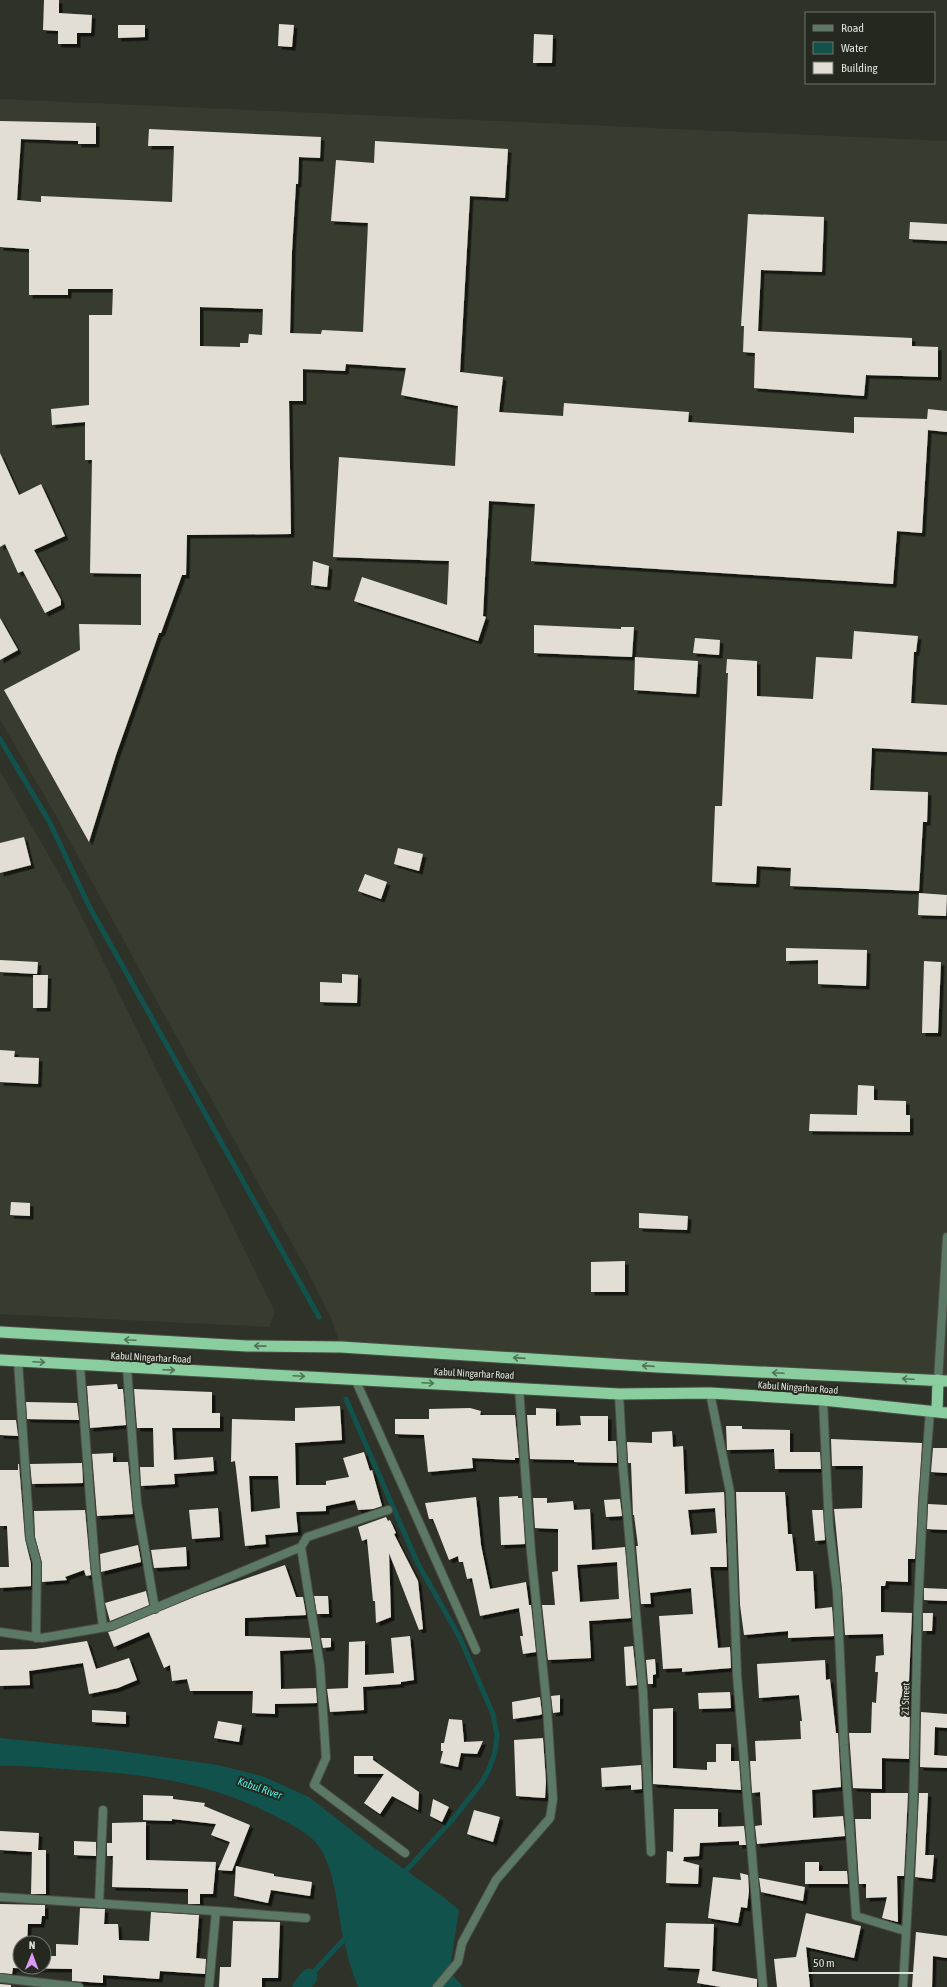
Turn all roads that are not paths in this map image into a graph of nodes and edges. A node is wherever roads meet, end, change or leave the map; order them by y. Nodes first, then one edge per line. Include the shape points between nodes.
1 (947, 1237) edge
2 (0, 1332) edge
3 (0, 1360) edge
4 (18, 1361) junction
5 (80, 1365) junction
6 (127, 1368) junction
7 (355, 1379) junction
8 (943, 1380) edge
9 (519, 1388) junction
10 (710, 1393) junction
11 (619, 1394) junction
12 (823, 1400) junction
13 (938, 1412) edge
14 (388, 1510) dead end
15 (301, 1547) junction
16 (154, 1610) junction
17 (103, 1627) junction
18 (0, 1632) edge
19 (36, 1638) junction
20 (476, 1650) dead end
21 (103, 1810) dead end
22 (651, 1852) dead end
23 (405, 1853) dead end
24 (0, 1897) edge
25 (99, 1904) junction
26 (216, 1911) junction
27 (306, 1918) dead end
28 (905, 1931) junction
29 (0, 1978) edge
30 (79, 1987) edge
31 (209, 1987) edge
32 (437, 1987) edge
33 (763, 1987) edge
34 (903, 1987) edge

1 - 8 street
8 -> 2 highway, Kabul Ningarhar Road via 658,1367 341,1347 247,1346
3 - 4 highway, Kabul Ningarhar Road
4 -> 5 highway, Kabul Ningarhar Road
4 - 19 street via 30,1538 36,1563
5 - 6 highway, Kabul Ningarhar Road
5 - 17 street via 94,1557
6 -> 7 highway, Kabul Ningarhar Road
6 - 16 street via 137,1503
7 -> 9 highway, Kabul Ningarhar Road
7 - 20 street
8 - 13 highway
9 - 11 highway, Kabul Ningarhar Road
9 - 32 street via 554,1799 550,1818 496,1880 462,1943 458,1962
10 - 11 highway, Kabul Ningarhar Road
10 - 12 highway, Kabul Ningarhar Road
10 - 33 street via 730,1492 737,1675
11 - 22 street via 643,1692
12 - 13 highway, Kabul Ningarhar Road
12 - 28 street via 829,1526 838,1591 844,1745 856,1916
13 - 28 street, 21 Street via 918,1593 913,1813
14 - 15 street via 307,1537
15 - 16 street
15 - 23 street via 320,1666 326,1758 314,1785
16 - 17 street
17 - 19 street
18 - 19 street
21 - 25 street
24 - 25 street
25 - 26 street
26 - 27 street
26 - 31 street
28 - 34 street, 21 Street
29 - 30 street

